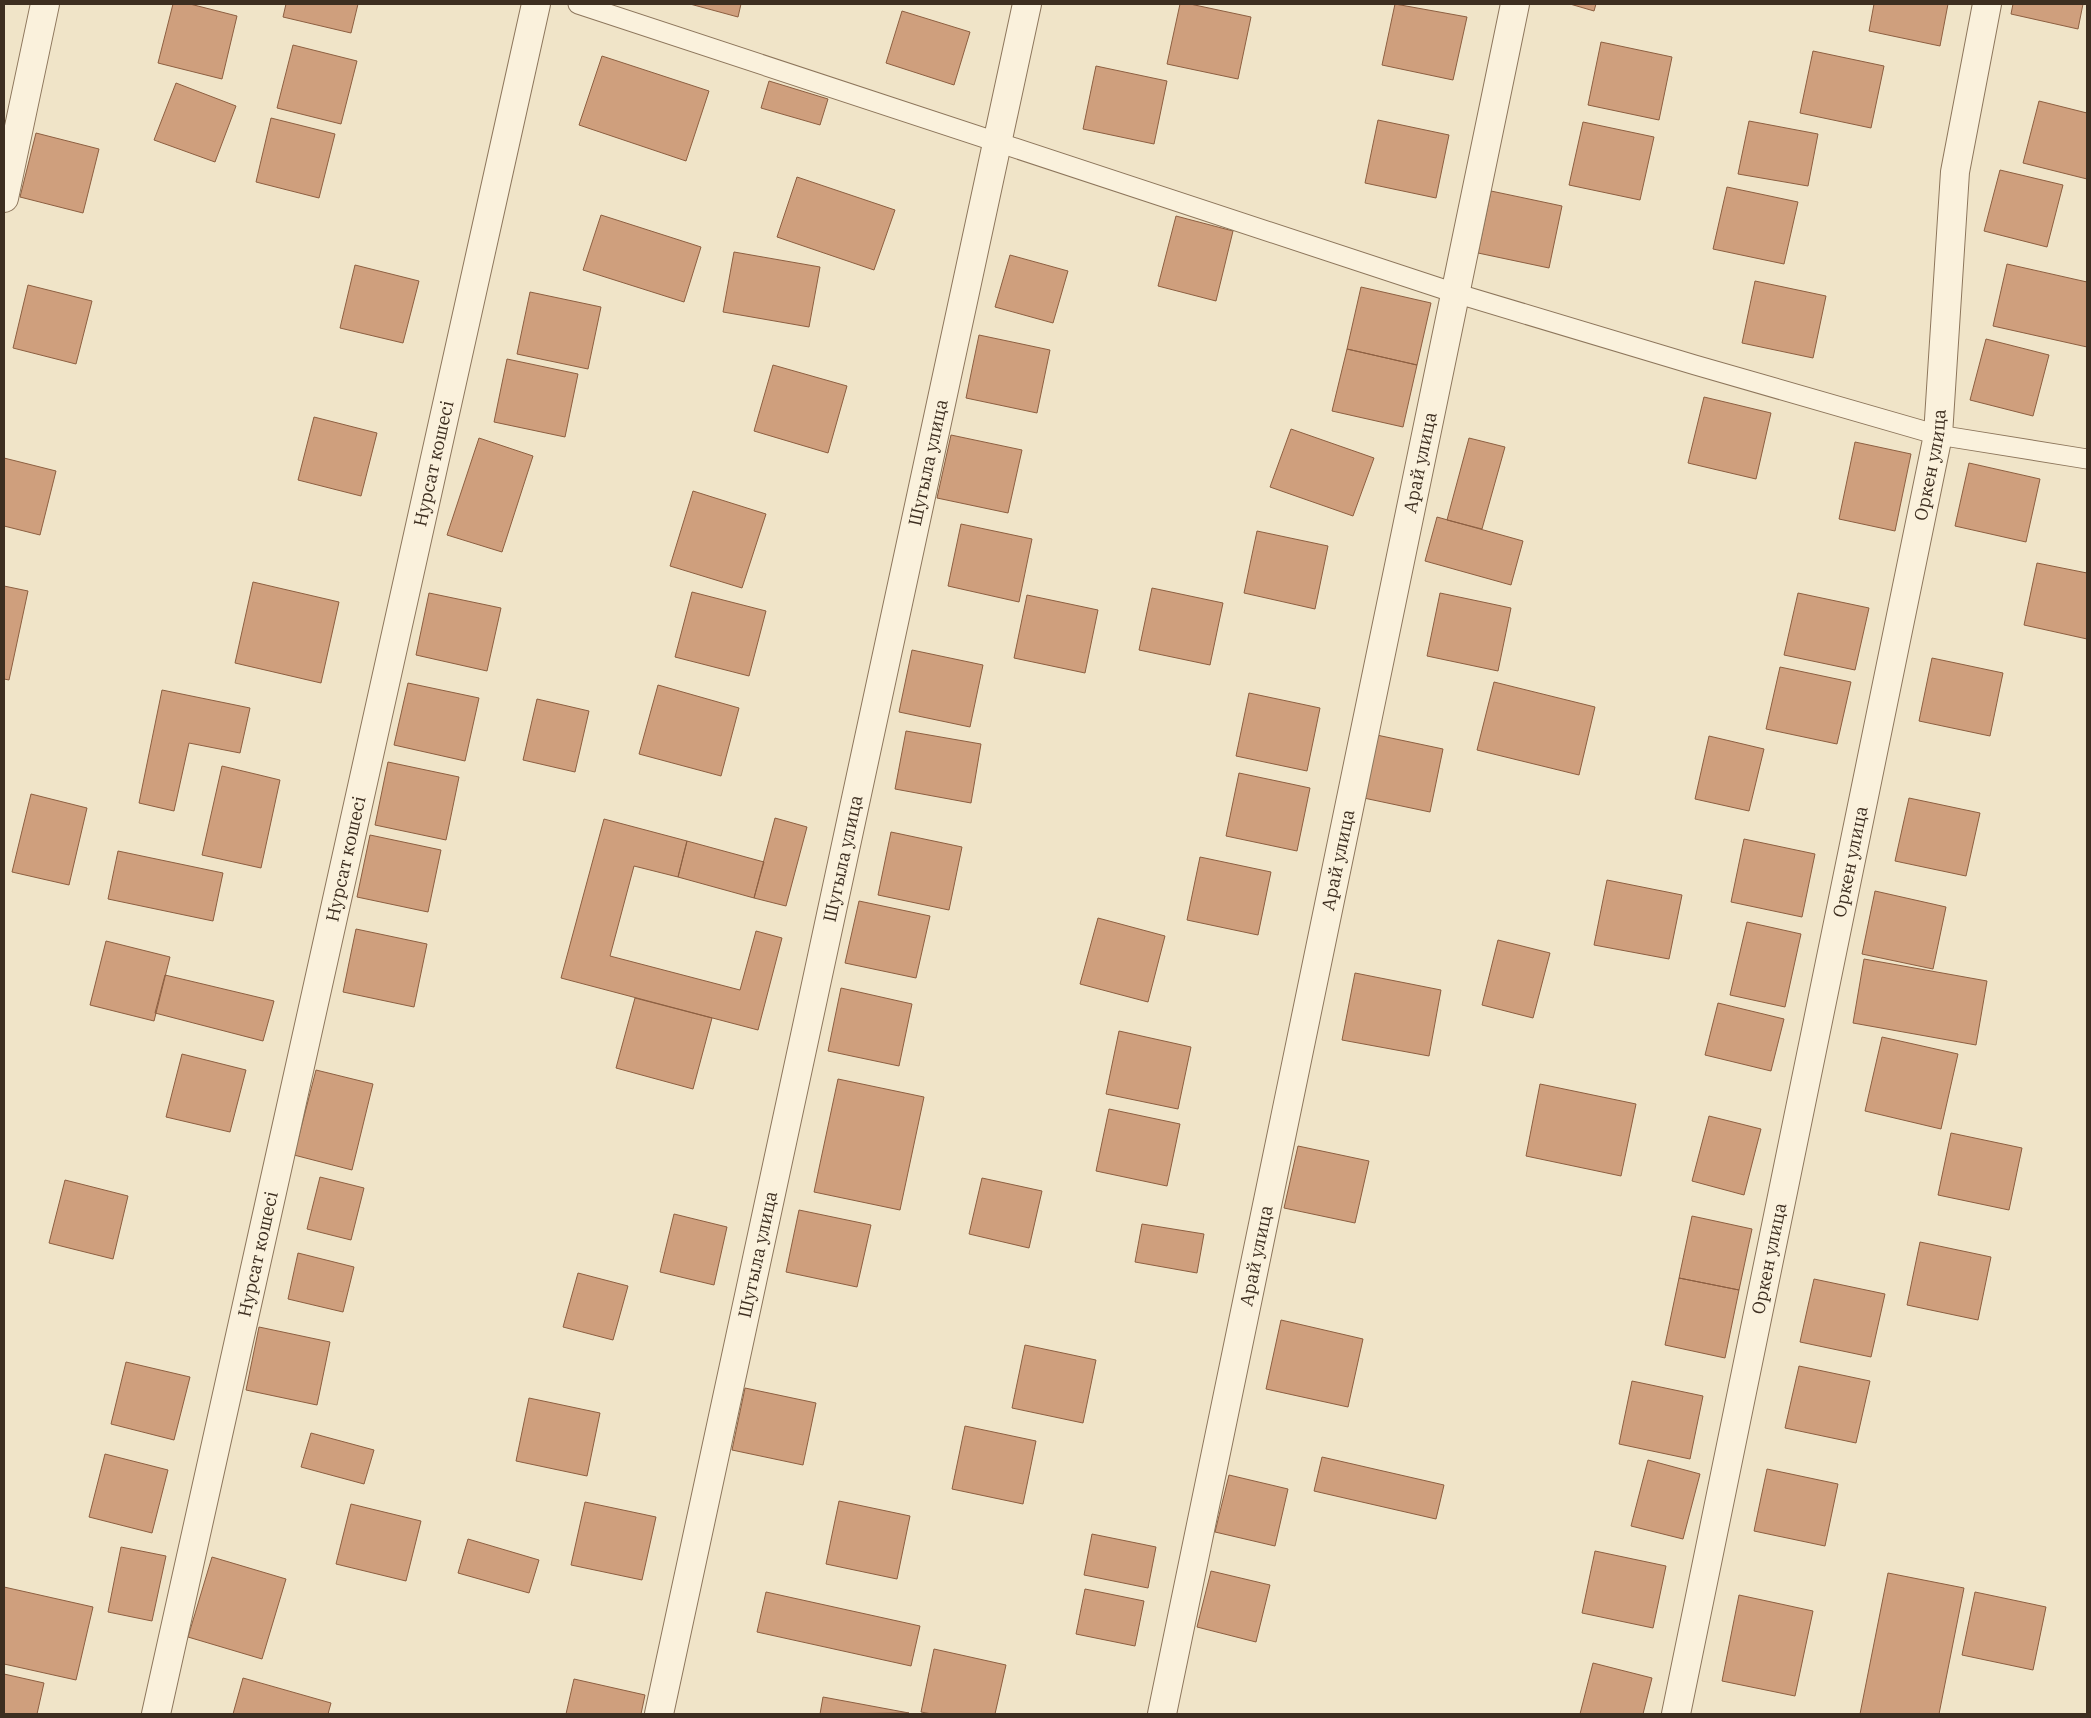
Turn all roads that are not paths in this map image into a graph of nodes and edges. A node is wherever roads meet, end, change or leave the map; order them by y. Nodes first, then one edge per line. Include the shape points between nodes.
1 (45, 4) edge
2 (536, 4) edge
3 (578, 4) edge
4 (1027, 4) edge
5 (1514, 4) edge
6 (1987, 4) edge
7 (998, 144) junction
8 (4, 198) edge
9 (1455, 293) junction
10 (1938, 435) junction
11 (2087, 459) edge
12 (156, 1714) edge
13 (659, 1714) edge
14 (1162, 1714) edge
15 (1676, 1714) edge

1 - 8 street
2 - 12 street, Нурсат кошесi
3 - 7 lane
4 - 7 street, Шугыла улица
5 - 9 street, Арай улица
6 - 10 street, Оркен улица via 1955,172
7 - 9 lane
7 - 13 street, Шугыла улица
9 - 10 lane
9 - 14 street, Арай улица
10 - 11 lane
10 - 15 street, Оркен улица

